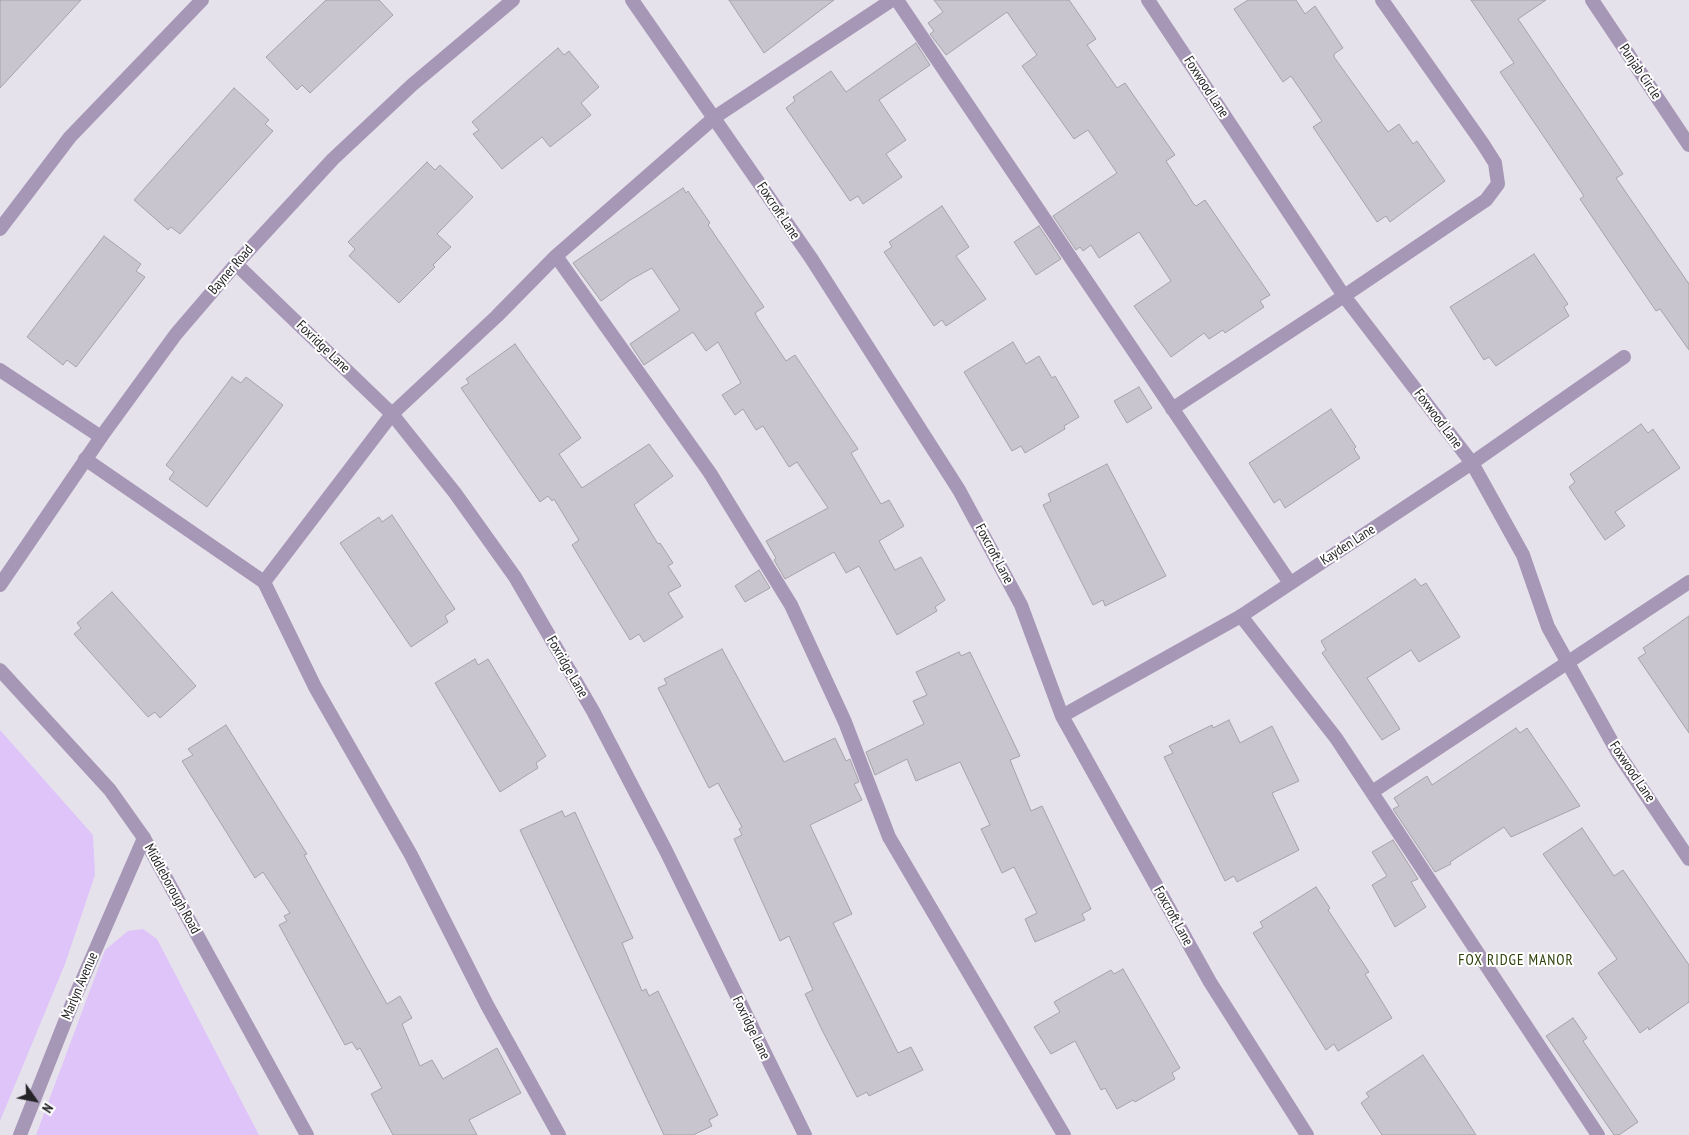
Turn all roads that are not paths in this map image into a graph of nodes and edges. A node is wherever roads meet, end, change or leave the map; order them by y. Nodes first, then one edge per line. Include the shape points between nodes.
1 (202, 0) edge
2 (513, 0) edge
3 (632, 0) edge
4 (892, 0) edge
5 (897, 0) edge
6 (1148, 0) edge
7 (1382, 0) edge
8 (1592, 0) edge
9 (714, 117) junction
10 (1689, 145) edge
11 (0, 229) edge
12 (556, 256) junction
13 (236, 264) junction
14 (1344, 296) junction
15 (1624, 357) dead end
16 (0, 370) edge
17 (1172, 409) junction
18 (392, 414) junction
19 (101, 437) junction
20 (84, 460) junction
21 (1472, 463) junction
22 (264, 582) junction
23 (1689, 582) edge
24 (1290, 583) junction
25 (0, 585) edge
26 (1241, 616) junction
27 (1568, 664) junction
28 (0, 670) edge
29 (1062, 716) junction
30 (1372, 792) junction
31 (144, 838) junction
32 (1686, 850) edge
33 (20, 1135) edge
34 (307, 1135) edge
35 (559, 1135) edge
36 (805, 1135) edge
37 (1064, 1135) edge
38 (1307, 1135) edge
39 (1598, 1135) edge

1 - 11 street via 70,137
2 - 13 street, Bayner Road via 412,85 332,159
3 - 9 street, Foxcroft Lane
4 - 9 street
5 - 17 street
6 - 14 street, Foxwood Lane
7 - 14 street via 1495,163 1498,184 1486,200
8 - 10 street, Punjab Circle
9 - 12 street
9 - 29 street, Foxcroft Lane via 811,258 959,490 1021,604
12 - 18 street
12 - 37 street via 710,473 791,605 846,722 889,837
13 - 18 street, Foxridge Lane
13 - 19 street, Bayner Road via 176,334
14 - 17 street
14 - 21 street, Foxwood Lane
15 - 21 street, Kayden Lane
16 - 19 street
17 - 24 street
18 - 22 street
18 - 36 street, Foxridge Lane via 455,493 515,577 593,711 666,851
19 - 20 street, Bayner Road
20 - 22 street
20 - 25 street, Bayner Road
21 - 24 street, Kayden Lane
21 - 27 street, Foxwood Lane via 1523,555 1548,627
22 - 35 street via 315,687 411,855
23 - 27 street
24 - 26 street, Kayden Lane
26 - 29 street, Kayden Lane
26 - 30 street via 1336,738
27 - 30 street
27 - 32 street, Foxwood Lane via 1618,754
28 - 31 street, Middleborough Road via 110,790
29 - 38 street, Foxcroft Lane via 1210,982
30 - 39 street
31 - 33 street, Marlyn Avenue via 74,999
31 - 34 street, Middleborough Road

